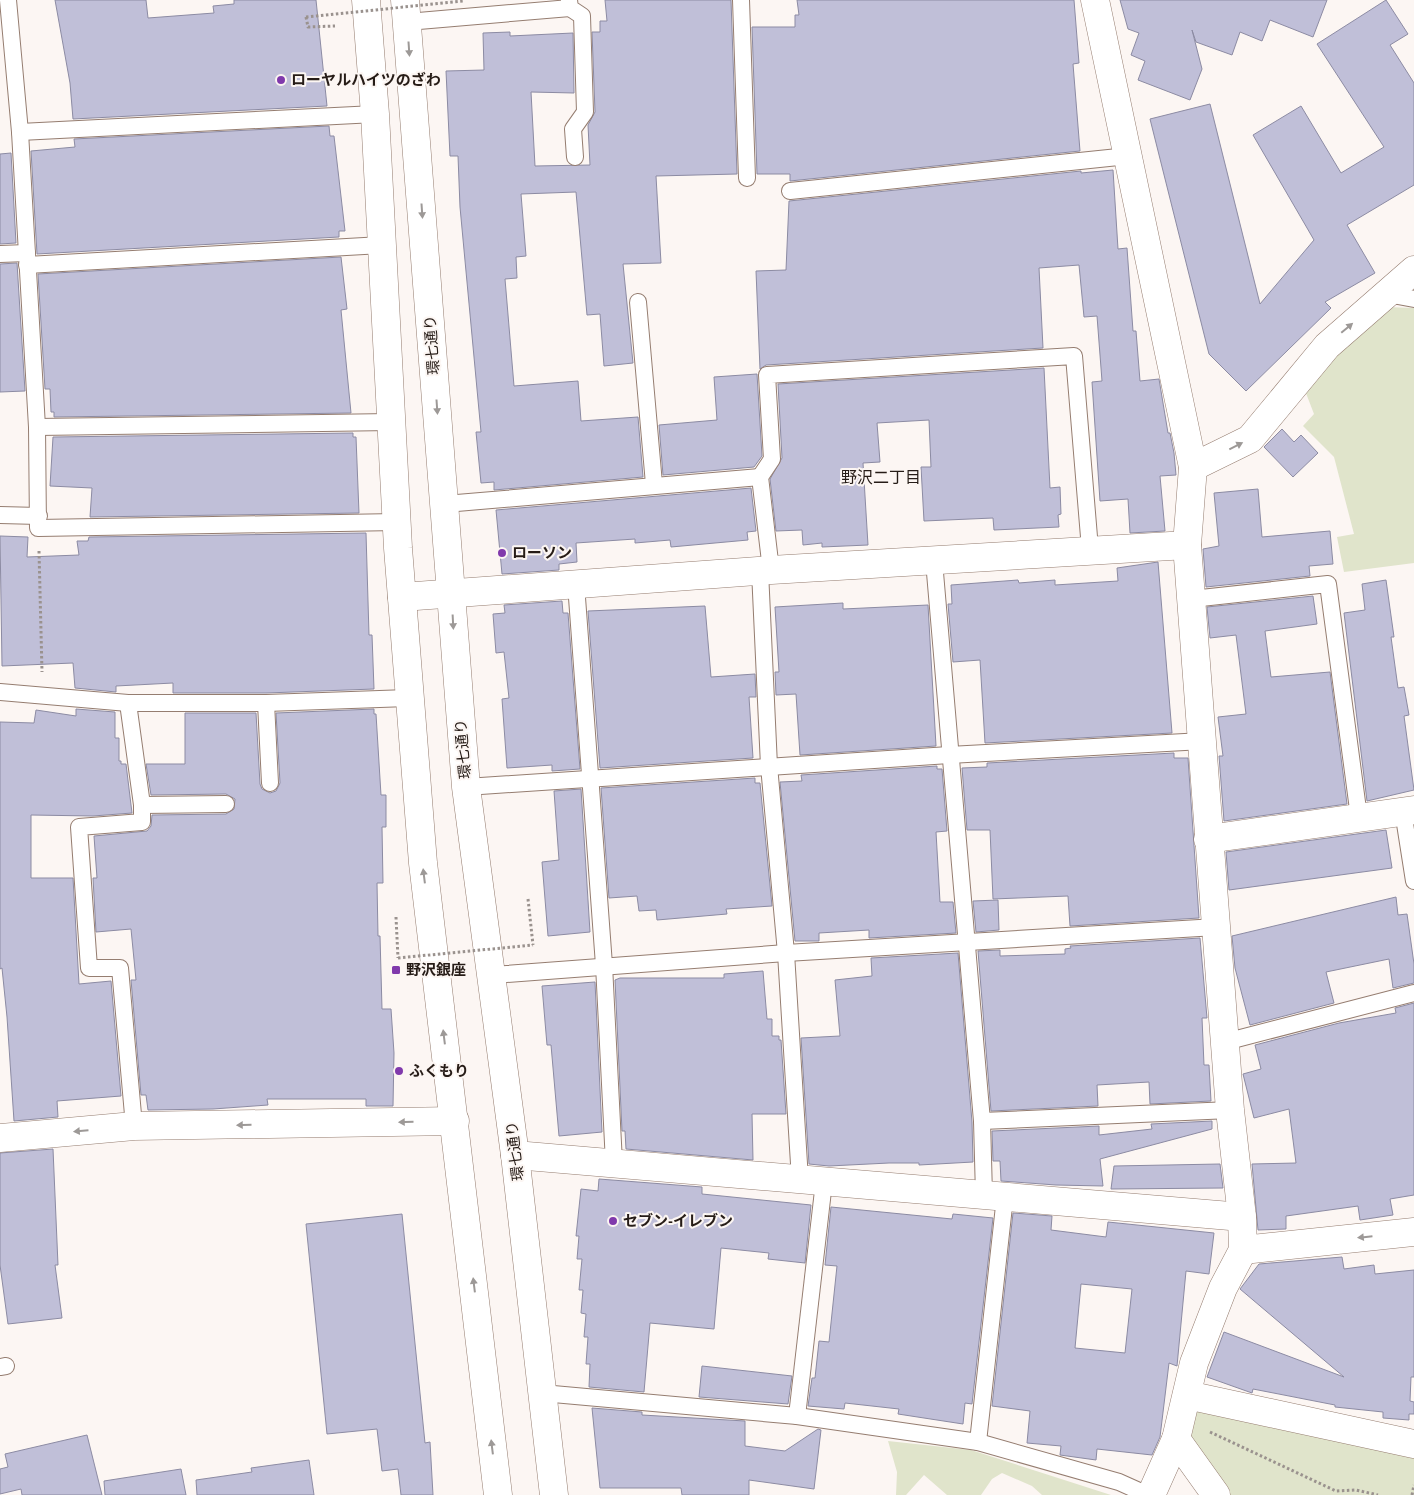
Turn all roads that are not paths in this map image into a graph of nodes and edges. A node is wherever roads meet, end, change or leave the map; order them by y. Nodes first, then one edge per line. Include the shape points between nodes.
1 (8, 0) edge
2 (366, 0) edge
3 (741, 0) edge
4 (1095, 0) edge
5 (570, 4) edge
6 (406, 11) edge
7 (8, 69) edge
8 (375, 114) junction
9 (20, 132) junction
10 (1128, 156) junction
11 (575, 157) dead end
12 (747, 178) dead end
13 (790, 191) dead end
14 (382, 245) junction
15 (0, 254) edge
16 (27, 259) junction
17 (1414, 270) edge
18 (1387, 294) junction
19 (1414, 299) edge
20 (638, 302) dead end
21 (391, 422) junction
22 (37, 427) junction
23 (1193, 468) junction
24 (760, 476) junction
25 (654, 484) junction
26 (444, 504) junction
27 (0, 515) edge
28 (38, 522) junction
29 (397, 522) junction
30 (1187, 545) junction
31 (1090, 549) junction
32 (934, 561) junction
33 (765, 570) junction
34 (576, 584) junction
35 (451, 595) junction
36 (402, 597) junction
37 (1192, 599) junction
38 (0, 692) edge
39 (408, 698) junction
40 (128, 703) junction
41 (266, 703) junction
42 (1203, 741) junction
43 (949, 754) junction
44 (769, 766) junction
45 (591, 777) junction
46 (270, 783) dead end
47 (466, 787) junction
48 (226, 804) dead end
49 (142, 805) junction
50 (1409, 811) edge
51 (1359, 817) junction
52 (1208, 839) junction
53 (1414, 881) edge
54 (1216, 927) junction
55 (965, 944) junction
56 (786, 953) junction
57 (604, 965) junction
58 (493, 975) junction
59 (1414, 993) edge
60 (1225, 1042) junction
61 (1230, 1110) junction
62 (455, 1121) junction
63 (982, 1121) junction
64 (134, 1126) junction
65 (1, 1132) edge
66 (515, 1155) junction
67 (614, 1163) junction
68 (812, 1181) junction
69 (994, 1196) junction
70 (1242, 1217) junction
71 (1414, 1232) edge
72 (1243, 1250) junction
73 (542, 1393) junction
74 (1187, 1395) junction
75 (797, 1416) junction
76 (1176, 1439) junction
77 (978, 1442) junction
78 (1414, 1444) edge
79 (498, 1495) edge
80 (554, 1495) edge
81 (1150, 1495) edge
82 (1216, 1495) edge

1 - 7 lane
2 - 8 street
3 - 12 lane
4 - 10 street
5 - 6 lane
5 - 11 lane via 582,16 583,45 585,112 573,129
6 -> 26 street, 環七通り
7 - 9 lane
8 - 9 lane
8 - 14 street
9 - 16 lane
10 - 13 lane
10 - 23 street
14 - 16 lane
14 - 21 street
15 - 16 lane
16 - 22 lane
17 - 18 street
18 - 19 lane
23 -> 18 street via 1250,439 1327,346
20 - 25 lane
21 - 22 lane
21 - 29 street
22 - 28 lane
23 - 30 street
24 - 25 lane
24 - 31 lane via 772,459 767,375 1074,356
24 - 33 lane
25 - 26 lane
26 - 35 street, 環七通り
27 - 28 lane
28 - 29 lane
29 - 36 street
30 - 31 street
30 - 37 street
31 - 32 street
32 - 33 street
32 - 43 lane
33 - 34 street
33 - 44 lane
34 - 35 street
34 - 45 lane
35 - 36 street
35 -> 47 street, 環七通り
36 - 39 street
37 - 42 street
37 - 51 lane via 1328,584
38 - 40 lane
39 - 41 lane
62 -> 39 street via 422,863
40 - 41 lane
40 - 49 lane
41 - 46 lane
42 - 43 lane
42 - 52 street
43 - 44 lane
43 - 55 lane
44 - 45 lane
44 - 56 lane
45 - 47 lane
45 - 57 lane
47 - 58 street, 環七通り
48 - 49 lane
49 - 64 lane via 142,822 79,827 88,968 120,968
50 - 51 street
50 - 53 lane
51 - 52 street
52 - 54 street
54 - 55 lane
54 - 60 street
55 - 56 lane
55 - 63 lane
56 - 57 lane
56 - 68 lane
57 - 58 lane
57 - 67 lane
58 - 66 street, 環七通り
59 - 60 lane
60 - 61 street
61 - 63 lane
61 - 70 street
62 -> 64 street
79 -> 62 street
63 - 69 lane
64 -> 65 street
66 - 67 street
66 - 73 street, 環七通り
67 - 68 street
68 - 69 street
68 - 75 lane
69 - 70 street
69 - 77 lane
70 - 72 street
71 -> 72 street
72 - 74 street via 1223,1288 1194,1363
73 - 75 lane
73 - 80 street, 環七通り
74 - 76 street
74 - 78 street
75 - 77 lane
76 - 81 street
76 - 82 street
77 - 81 lane via 1119,1482

